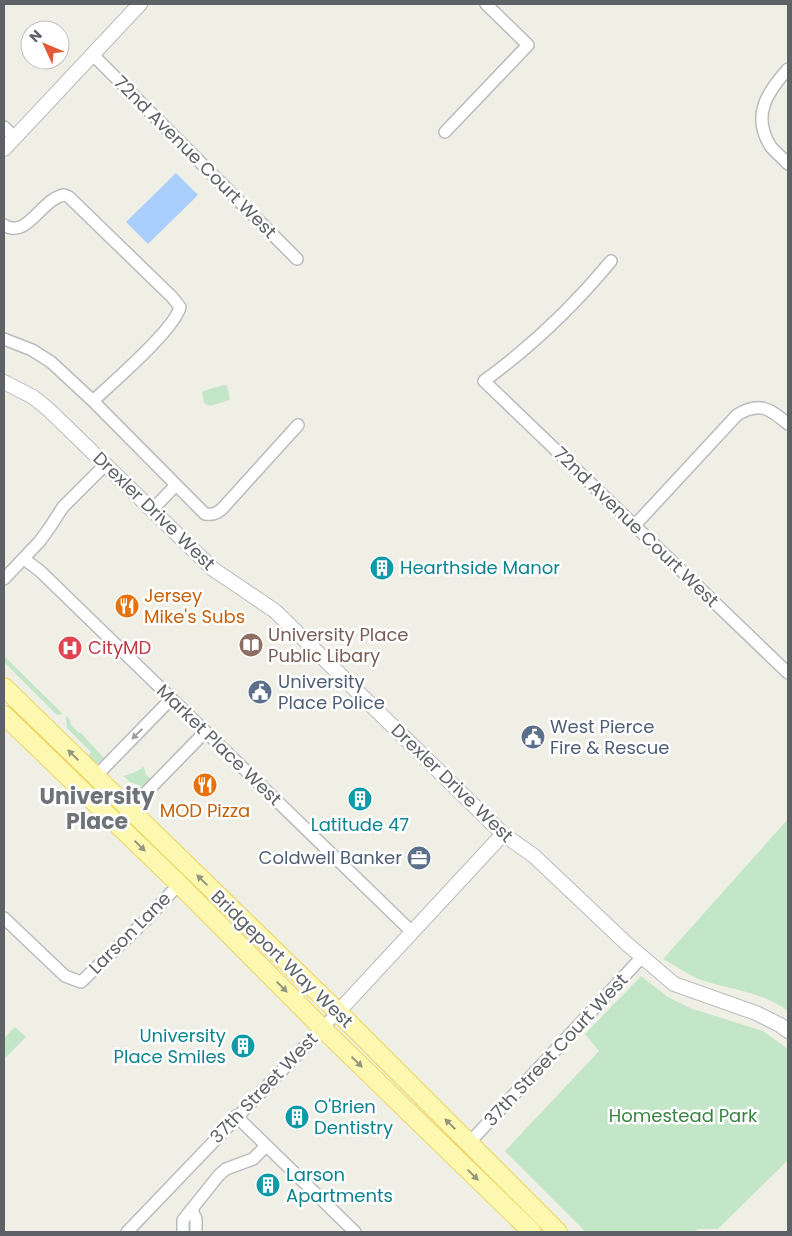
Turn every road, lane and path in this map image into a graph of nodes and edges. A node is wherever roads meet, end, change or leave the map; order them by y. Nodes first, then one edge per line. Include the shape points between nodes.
1 (140, 4) edge
2 (486, 4) edge
3 (93, 55) junction
4 (788, 69) edge
5 (4, 127) edge
6 (445, 132) dead end
7 (14, 137) junction
8 (4, 149) edge
9 (788, 164) edge
10 (4, 224) edge
11 (297, 259) dead end
12 (611, 261) dead end
13 (4, 338) edge
14 (4, 382) edge
15 (93, 402) junction
16 (788, 424) edge
17 (298, 425) dead end
18 (105, 465) junction
19 (176, 485) junction
20 (152, 510) junction
21 (635, 524) junction
22 (24, 559) junction
23 (4, 579) edge
24 (788, 673) edge
25 (4, 688) edge
26 (171, 699) junction
27 (4, 715) edge
28 (205, 732) junction
29 (95, 777) junction
30 (129, 810) junction
31 (503, 834) junction
32 (179, 884) junction
33 (4, 918) edge
34 (412, 932) junction
35 (642, 957) junction
36 (338, 1012) junction
37 (322, 1028) junction
38 (788, 1031) edge
39 (236, 1116) junction
40 (469, 1143) junction
41 (266, 1146) junction
42 (192, 1210) junction
43 (127, 1232) edge
44 (182, 1232) edge
45 (196, 1232) edge
46 (355, 1232) edge
47 (532, 1232) edge
48 (558, 1232) edge

1 - 3 street
2 - 6 street via 528,45
3 - 7 street
3 - 11 street, 72nd Avenue Court West
4 - 9 street via 766,97 763,110 766,137
5 - 7 street
7 - 8 street
10 - 15 street via 8,228 19,228 51,200 64,195 69,197 180,308 160,336
12 - 21 street, 72nd Avenue Court West via 552,326 484,380
13 - 15 street via 45,358
14 - 18 street, Drexler Drive West via 40,403
15 - 19 street
16 - 21 street via 764,408 746,410 738,415
17 - 19 street via 216,514 205,514
18 - 20 street, Drexler Drive West
18 - 22 street via 63,507
19 - 20 street
20 - 31 street, Drexler Drive West via 213,569 275,611
21 - 24 street, 72nd Avenue Court West
22 - 23 street
22 - 26 street, Market Place West
29 -> 25 main road, Bridgeport Way West
26 - 28 street, Market Place West
26 -> 29 street
27 -> 32 main road, Bridgeport Way West
28 - 30 street
28 - 34 street, Market Place West
29 - 30 main road, Bridgeport Way West
36 -> 30 main road, Bridgeport Way West
31 - 34 street, 37th Street West
31 - 35 street, Drexler Drive West via 534,856
32 - 33 street, Larson Lane via 81,982 65,976
32 -> 37 main road, Bridgeport Way West
34 - 36 street, 37th Street West
35 - 38 street, Drexler Drive West via 674,984 756,1013
35 - 40 street, 37th Street Court West
36 - 37 street, 37th Street West
40 -> 36 main road, Bridgeport Way West
37 - 39 street, 37th Street West
37 -> 47 main road, Bridgeport Way West
39 - 41 street
39 - 43 street, 37th Street West
40 - 48 main road, Bridgeport Way West
41 - 42 street via 248,1162 222,1172
41 - 46 street
42 - 44 street via 183,1220
42 - 45 street

